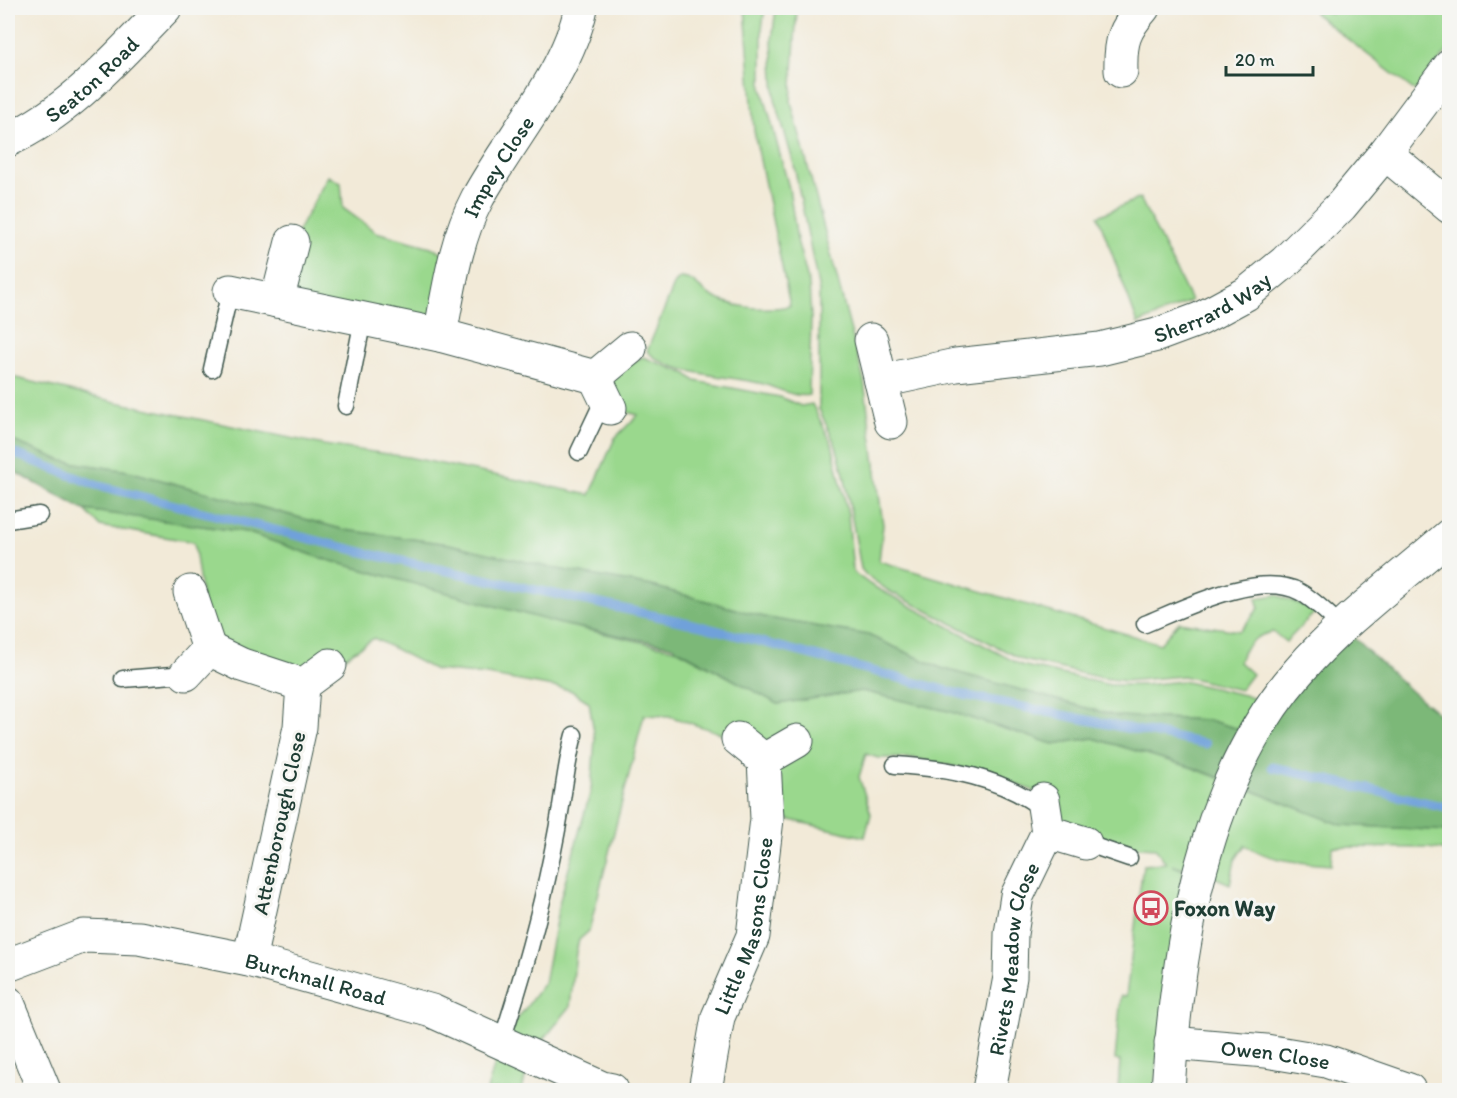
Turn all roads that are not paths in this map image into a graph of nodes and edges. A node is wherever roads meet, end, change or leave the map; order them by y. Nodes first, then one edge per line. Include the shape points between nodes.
1 (165, 8) edge
2 (581, 8) edge
3 (1143, 8) edge
4 (1449, 66) edge
5 (1121, 71) dead end
6 (8, 140) edge
7 (1385, 153) junction
8 (1449, 207) edge
9 (292, 242) dead end
10 (230, 291) joint
11 (277, 302) junction
12 (363, 319) junction
13 (440, 335) junction
14 (871, 340) dead end
15 (630, 348) dead end
16 (212, 369) dead end
17 (881, 381) junction
18 (603, 394) junction
19 (346, 406) dead end
20 (891, 422) dead end
21 (579, 452) dead end
22 (39, 515) dead end
23 (8, 520) edge
24 (1449, 535) edge
25 (190, 592) dead end
26 (1145, 624) dead end
27 (1343, 628) junction
28 (209, 649) junction
29 (330, 665) dead end
30 (186, 674) joint
31 (123, 679) dead end
32 (303, 686) junction
33 (574, 735) dead end
34 (738, 739) dead end
35 (797, 741) dead end
36 (764, 760) junction
37 (895, 765) dead end
38 (1046, 815) junction
39 (1085, 843) joint
40 (1129, 858) dead end
41 (249, 960) junction
42 (8, 965) edge
43 (8, 1003) edge
44 (502, 1040) junction
45 (1171, 1043) junction
46 (44, 1090) edge
47 (612, 1090) edge
48 (705, 1090) edge
49 (989, 1090) edge
50 (1168, 1090) edge
51 (1409, 1090) edge

1 - 6 street, Seaton Road via 70,102 31,130
2 - 13 street, Impey Close via 570,47 476,201 461,236
3 - 5 street via 1126,28 1120,49
4 - 7 street, Sherrard Way
7 - 8 street
7 - 17 street, Sherrard Way via 1341,206 1285,262 1246,294 1200,319 1100,349 956,365
9 - 11 street
10 - 11 street
10 - 16 lane
11 - 12 street
12 - 13 street
12 - 19 lane
13 - 18 street
14 - 17 street
15 - 18 street
17 - 20 street
18 - 21 lane
22 - 23 lane
24 - 27 street
25 - 28 street
26 - 27 lane via 1232,592 1282,586 1300,592
27 - 45 street via 1299,671 1252,733 1200,871 1184,946
28 - 30 street
28 - 32 street
29 - 32 street
30 - 31 lane
32 - 41 street, Attenborough Close via 300,726
33 - 44 lane via 528,960
34 - 36 street
35 - 36 street
36 - 48 street, Little Masons Close via 766,819 753,936 718,1017
37 - 38 lane via 925,767 1002,785 1023,793
38 - 39 street, Rivets Meadow Close
38 - 49 street, Rivets Meadow Close via 1017,896 1010,977
39 - 40 lane
41 - 42 street, Burchnall Road via 139,938 84,936
41 - 44 street, Burchnall Road via 432,1011
43 - 46 street
44 - 47 street, Burchnall Road
45 - 50 street
45 - 51 street, Owen Close via 1266,1051 1326,1061

